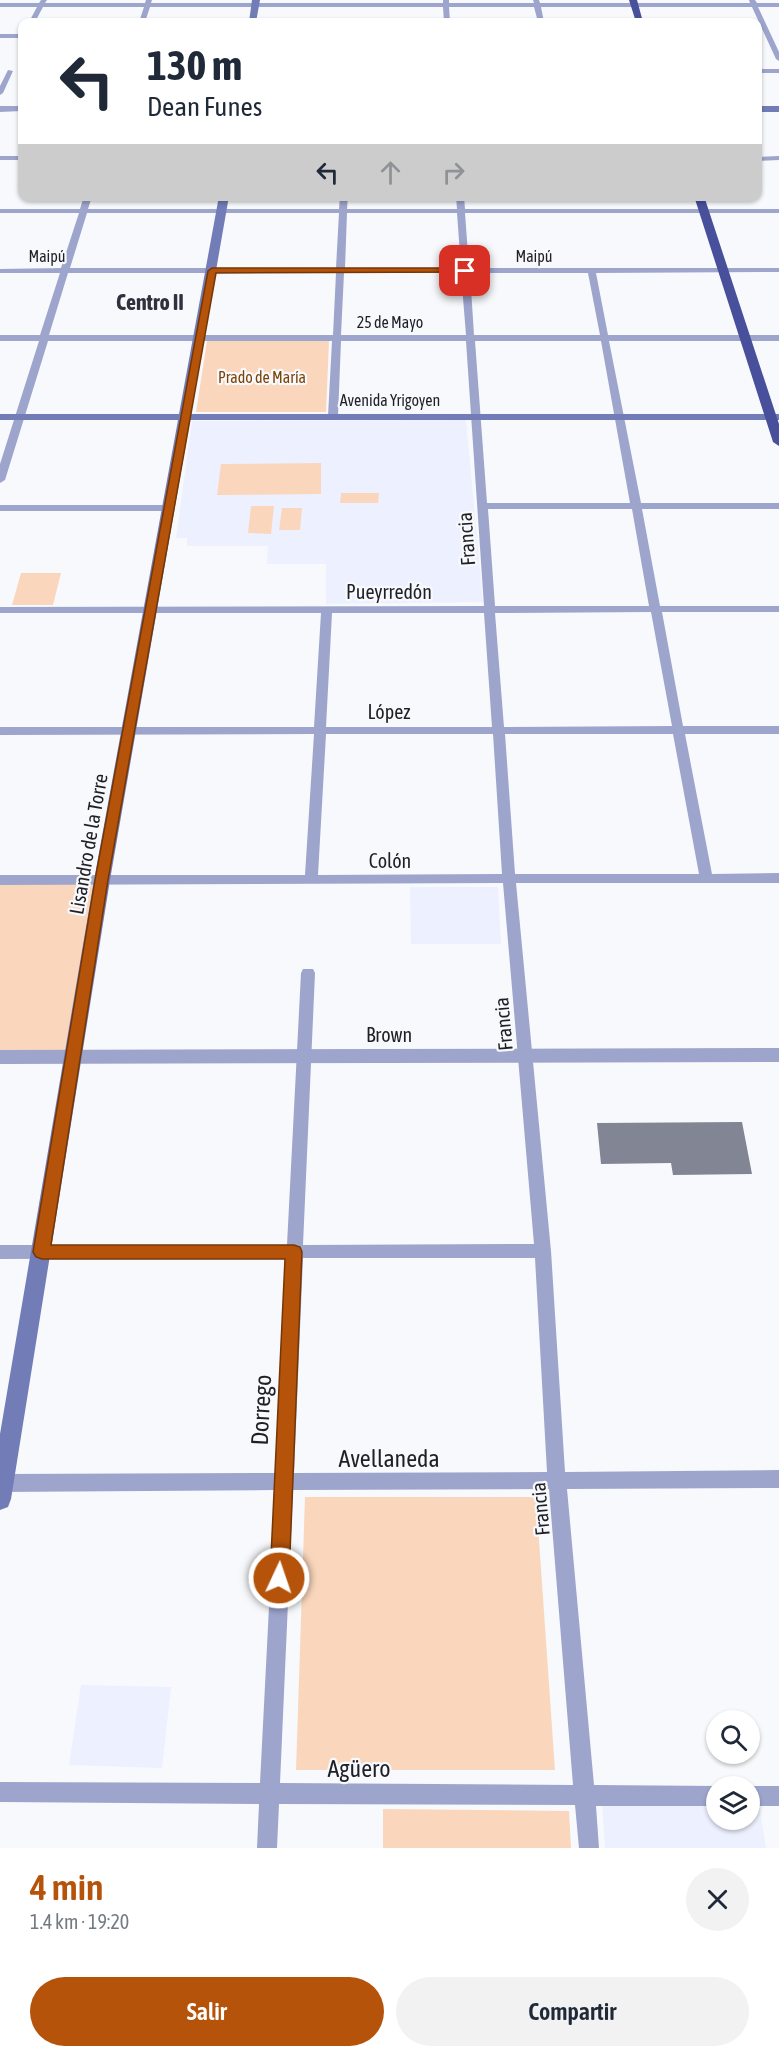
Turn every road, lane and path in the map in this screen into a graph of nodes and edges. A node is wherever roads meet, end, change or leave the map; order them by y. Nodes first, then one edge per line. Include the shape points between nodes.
1 (42, 2) edge
2 (148, 2) edge
3 (256, 2) edge
4 (351, 2) edge
5 (446, 2) edge
6 (537, 2) edge
7 (634, 2) edge
8 (753, 3) edge
9 (0, 5) edge
10 (779, 5) edge
11 (34, 18) edge
12 (143, 18) edge
13 (253, 18) edge
14 (447, 18) edge
15 (540, 18) edge
16 (639, 18) edge
17 (760, 18) edge
18 (762, 22) edge
19 (0, 36) edge
20 (18, 36) edge
21 (779, 36) edge
22 (762, 37) edge
23 (769, 37) junction
24 (779, 59) edge
25 (0, 71) edge
26 (762, 71) edge
27 (779, 71) edge
28 (0, 93) edge
29 (762, 109) edge
30 (779, 109) edge
31 (0, 110) edge
32 (18, 110) edge
33 (0, 158) edge
34 (18, 158) edge
35 (762, 159) edge
36 (779, 159) edge
37 (87, 201) edge
38 (223, 201) edge
39 (344, 201) edge
40 (700, 201) edge
41 (460, 203) edge
42 (703, 210) junction
43 (0, 211) edge
44 (84, 211) junction
45 (220, 211) junction
46 (343, 211) junction
47 (779, 211) edge
48 (723, 270) junction
49 (779, 270) edge
50 (0, 271) edge
51 (64, 271) junction
52 (212, 271) junction
53 (341, 271) junction
54 (465, 271) junction
55 (592, 271) junction
56 (338, 337) junction
57 (0, 338) edge
58 (45, 338) junction
59 (199, 338) junction
60 (471, 338) junction
61 (605, 338) junction
62 (745, 338) junction
63 (779, 338) edge
64 (185, 416) junction
65 (333, 416) junction
66 (0, 417) edge
67 (21, 417) junction
68 (476, 417) junction
69 (619, 417) junction
70 (775, 417) edge
71 (779, 442) edge
72 (0, 480) edge
73 (483, 506) junction
74 (635, 506) junction
75 (779, 506) edge
76 (0, 508) edge
77 (168, 508) junction
78 (491, 609) junction
79 (657, 609) junction
80 (779, 609) edge
81 (0, 610) edge
82 (150, 610) junction
83 (327, 610) junction
84 (321, 730) junction
85 (500, 730) junction
86 (679, 730) junction
87 (779, 730) edge
88 (0, 731) edge
89 (130, 731) junction
90 (706, 878) junction
91 (779, 878) edge
92 (0, 880) edge
93 (102, 880) junction
94 (311, 880) junction
95 (509, 880) junction
96 (308, 973) dead end
97 (779, 1055) edge
98 (525, 1056) junction
99 (0, 1057) edge
100 (74, 1057) junction
101 (303, 1057) junction
102 (543, 1251) junction
103 (0, 1252) edge
104 (42, 1252) junction
105 (294, 1252) junction
106 (779, 1479) edge
107 (284, 1482) junction
108 (557, 1482) junction
109 (1, 1489) edge
110 (0, 1792) edge
111 (269, 1794) junction
112 (586, 1794) junction
113 (706, 1796) edge
114 (760, 1796) edge
115 (779, 1796) edge
116 (267, 1848) edge
117 (589, 1848) edge

1 - 2 street
1 - 9 street
1 - 11 street
2 - 3 street
2 - 12 street
3 - 4 street
3 - 13 main road
4 - 5 street
5 - 6 street
5 - 14 street
6 - 7 street
6 - 15 street
7 - 8 street
7 - 16 highway
8 - 10 street
8 - 17 street
18 - 23 street
19 - 20 street
21 - 23 street
22 - 23 street
23 - 24 street
25 - 28 street via 14,71
26 - 27 street
29 - 30 main road
31 - 32 street
33 - 34 street
35 - 36 street
37 - 44 street
38 - 45 main road, Lisandro de la Torre
39 - 46 street
40 - 42 highway
41 - 42 street
41 - 46 street
41 - 54 street, Francia
42 - 47 street
42 - 48 highway
43 - 44 street
44 - 45 street
44 - 51 street
45 - 46 street
45 - 52 main road, Lisandro de la Torre
46 - 53 street
48 - 49 street, Maipú
48 - 55 street, Maipú
48 - 62 highway
50 - 51 street, Maipú
51 - 52 street, Maipú
51 - 58 street
52 - 53 street, Maipú
52 - 59 main road, Lisandro de la Torre
53 - 54 street, Maipú
53 - 56 street
54 - 55 street, Maipú
54 - 60 street, Francia
55 - 61 street
56 - 59 street, 25 de Mayo
56 - 60 street, 25 de Mayo
56 - 65 street
57 - 58 street, 25 de Mayo
58 - 59 street, 25 de Mayo
58 - 67 street
59 - 64 main road, Lisandro de la Torre
60 - 61 street, 25 de Mayo
60 - 68 street, Francia
61 - 62 street, 25 de Mayo
61 - 69 street
62 - 63 street, 25 de Mayo
62 - 70 highway
64 - 65 main road, Avenida Yrigoyen
64 - 67 main road, Avenida Yrigoyen
64 - 77 main road, Lisandro de la Torre
65 - 68 main road, Avenida Yrigoyen
66 - 67 main road, Avenida Yrigoyen
67 - 72 street
68 - 69 main road, Avenida Yrigoyen
68 - 73 street, Francia
69 - 70 main road, Avenida Yrigoyen
69 - 74 street
70 - 71 highway
73 - 74 street
73 - 78 street, Francia
74 - 75 street
74 - 79 street
76 - 77 street
77 - 82 main road, Lisandro de la Torre
78 - 79 street, Pueyrredón
78 - 83 street, Pueyrredón
78 - 85 street, Francia
79 - 80 street, Pueyrredón
79 - 86 street
81 - 82 street, Pueyrredón
82 - 83 street, Pueyrredón
82 - 89 main road, Lisandro de la Torre
83 - 84 street
84 - 85 street, López
84 - 89 street, López
84 - 94 street
85 - 86 street, López
85 - 95 street, Francia
86 - 87 street, López
86 - 90 street
88 - 89 street, López
89 - 93 main road, Lisandro de la Torre
90 - 91 street, Colón
90 - 95 street, Colón
92 - 93 street, Colón
93 - 94 street, Colón
93 - 100 main road, Lisandro de la Torre
94 - 95 street, Colón
95 - 98 street, Francia
96 - 101 street, Dorrego
97 - 98 street, Brown
98 - 101 street, Brown
98 - 102 street, Francia
99 - 100 street, Brown
100 - 101 street, Brown
100 - 104 main road, Lisandro de la Torre
101 - 105 street, Dorrego
102 - 105 street
102 - 108 street, Francia
103 - 104 street
104 - 105 street
104 - 109 main road, Lisandro de la Torre
105 - 107 street, Dorrego
106 - 108 street, Avellaneda
107 - 108 street, Avellaneda
107 - 109 street, Avellaneda
107 - 111 street, Dorrego
108 - 112 street, Francia
110 - 111 street, Agüero
111 - 112 street, Agüero
111 - 116 street, Dorrego
112 - 113 street, Agüero
112 - 117 street, Francia
114 - 115 street

